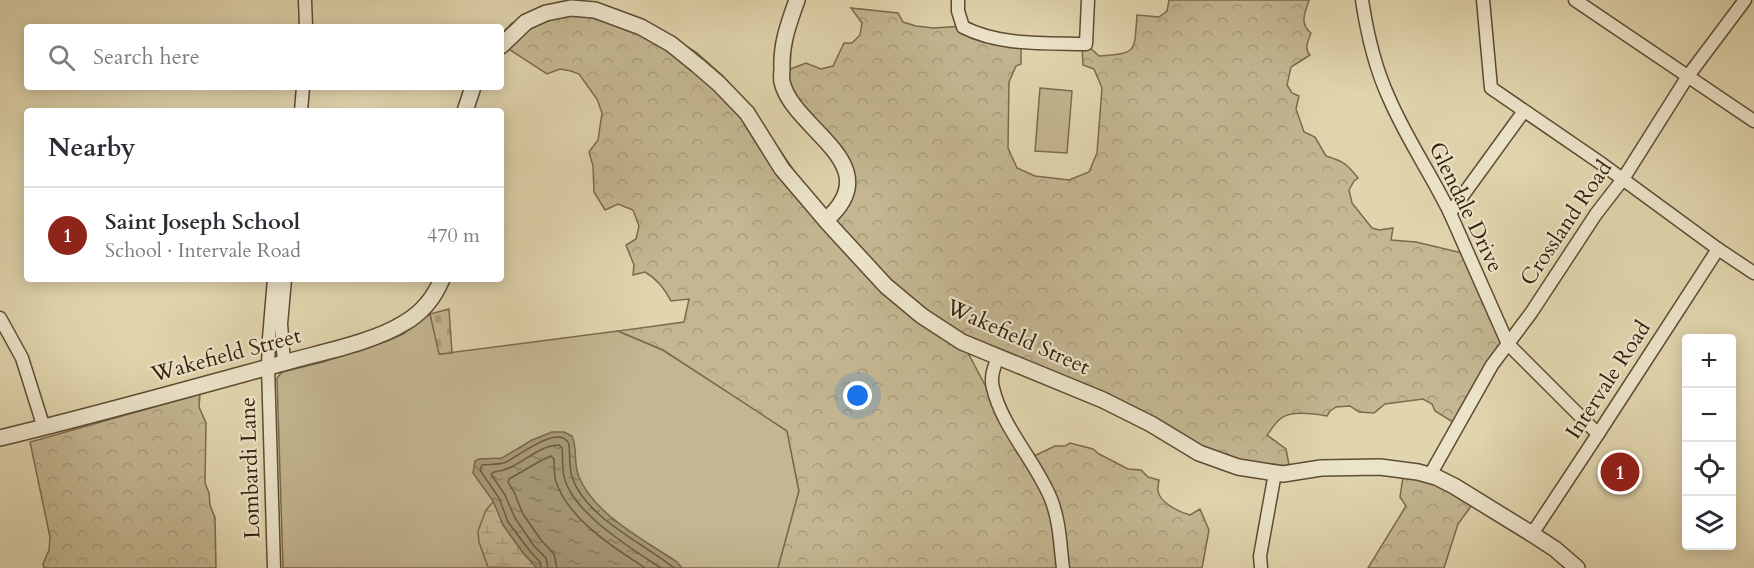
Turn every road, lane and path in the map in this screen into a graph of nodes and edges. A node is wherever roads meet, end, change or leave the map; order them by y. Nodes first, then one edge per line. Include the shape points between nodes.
1 (305, 0) edge
2 (797, 0) edge
3 (958, 0) edge
4 (1088, 0) edge
5 (1362, 0) edge
6 (1483, 0) edge
7 (1575, 0) edge
8 (1745, 0) edge
9 (306, 24) edge
10 (504, 43) edge
11 (1688, 76) junction
12 (303, 90) edge
13 (472, 90) edge
14 (301, 108) edge
15 (466, 108) edge
16 (1524, 111) junction
17 (1754, 121) edge
18 (1623, 179) junction
19 (1450, 213) junction
20 (826, 220) junction
21 (1718, 249) junction
22 (1754, 273) edge
23 (274, 282) edge
24 (285, 282) edge
25 (441, 282) edge
26 (0, 318) edge
27 (1508, 344) junction
28 (998, 357) junction
29 (284, 363) junction
30 (268, 367) junction
31 (44, 428) junction
32 (1598, 434) junction
33 (0, 438) edge
34 (1275, 473) junction
35 (1430, 475) junction
36 (1532, 534) junction
37 (274, 568) edge
38 (1063, 568) edge
39 (1261, 568) edge
40 (1577, 568) edge

1 - 9 street
2 - 20 street via 784,36 782,82 794,107 831,145 846,171 847,192 838,210
3 - 4 street via 963,27 980,35 1016,42 1086,44
5 - 19 street, Glendale Drive via 1390,101
6 - 16 street via 1491,88
7 - 11 street
8 - 11 street, Crossland Road
10 - 20 street, Wakefield Street via 526,21 564,9 595,10 641,27 697,65 747,113 782,169
11 - 17 street
11 - 18 street, Crossland Road
12 - 14 street
13 - 15 street
16 - 18 street
16 - 19 street
18 - 21 street
18 - 27 street, Crossland Road
19 - 27 street, Glendale Drive
20 - 28 street, Wakefield Street via 900,299 962,342
21 - 22 street
21 - 32 street, Intervale Road
23 - 30 street, Lombardi Lane
24 - 29 street via 281,324
25 - 29 street, Wakefield Street via 427,305 392,330
26 - 31 street via 22,358
27 - 32 street, Glendale Drive
27 - 35 street, Crossland Road via 1492,365
28 - 34 street, Wakefield Street via 1123,410 1199,453 1239,467
28 - 38 street via 993,369 993,388 1002,413 1052,502 1059,524
29 - 30 street, Wakefield Street
30 - 31 street, Wakefield Street
30 - 37 street, Lombardi Lane
31 - 33 street, Wakefield Street
32 - 36 street, Intervale Road
34 - 35 street, Wakefield Street via 1360,466
34 - 39 street
35 - 36 street, Wakefield Street
36 - 40 street, Wakefield Street

